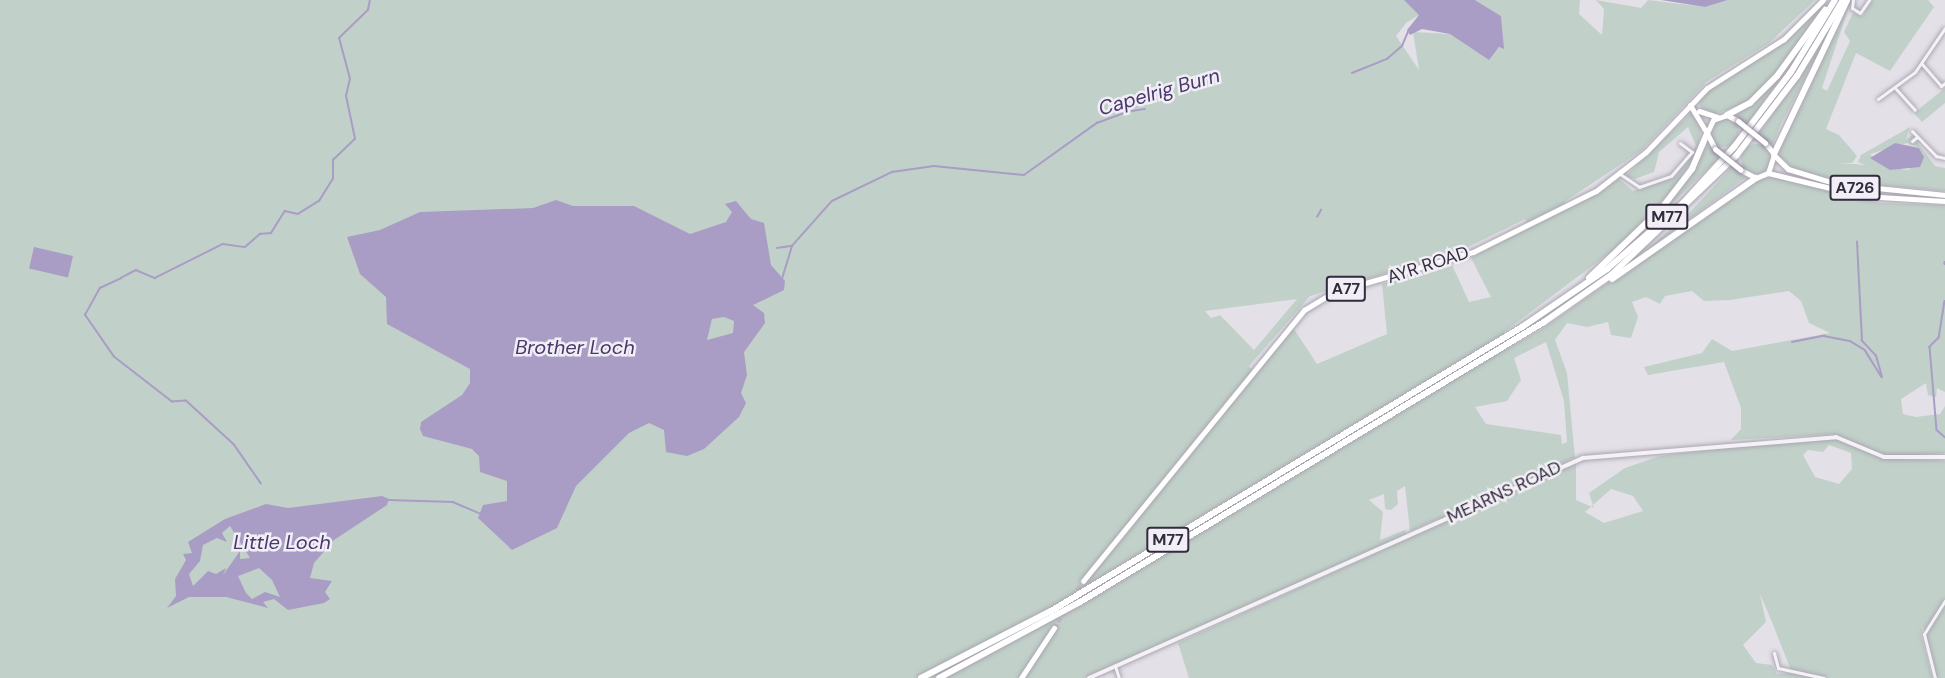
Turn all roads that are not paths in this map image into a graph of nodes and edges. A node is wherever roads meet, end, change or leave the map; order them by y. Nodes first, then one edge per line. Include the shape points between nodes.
1 (1824, 0) edge
2 (1833, 0) edge
3 (1842, 0) edge
4 (1847, 0) edge
5 (1853, 0) edge
6 (1869, 0) edge
7 (1945, 28) edge
8 (1943, 35) edge
9 (1921, 64) junction
10 (1945, 83) edge
11 (1896, 89) junction
12 (1878, 99) dead end
13 (1690, 105) junction
14 (1915, 110) dead end
15 (1697, 111) junction
16 (1727, 115) junction
17 (1717, 117) junction
18 (1912, 131) dead end
19 (1707, 133) junction
20 (1917, 137) junction
21 (1912, 141) dead end
22 (1680, 143) dead end
23 (1774, 155) junction
24 (1945, 158) edge
25 (1768, 173) junction
26 (1620, 174) junction
27 (1755, 178) junction
28 (1945, 195) edge
29 (1945, 201) edge
30 (1546, 312) junction
31 (1511, 342) junction
32 (1945, 457) edge
33 (1083, 582) tunnel mouth
34 (1945, 601) edge
35 (1054, 628) tunnel mouth
36 (1774, 653) dead end
37 (1115, 666) junction
38 (921, 678) edge
39 (939, 678) edge
40 (1021, 678) edge
41 (1089, 678) edge
42 (1119, 678) edge
43 (1824, 678) edge
44 (1935, 678) edge

1 - 13 main road, AYR ROAD / A77 via 1784,39 1722,76
2 - 16 highway, M77 via 1777,76 1750,104
2 - 30 highway, M77 via 1772,100 1707,178 1627,254
3 - 31 highway, M77 via 1797,76 1721,173 1632,258
4 - 23 highway
5 - 6 street via 1852,8 1858,13
7 - 8 street
8 - 9 street
9 - 10 street via 1941,86
9 - 11 street
11 - 12 street
11 - 14 street
13 - 15 main road
13 - 26 main road, AYR ROAD / A77
15 - 17 main road
15 - 19 main road
16 - 17 main road
16 - 23 main road, A726, bridge
17 - 19 main road
18 - 20 street
19 - 27 main road, bridge via 1715,148
19 - 30 highway via 1692,169 1660,209
20 - 21 street
20 - 24 street via 1936,156
22 - 26 street via 1692,152 1671,176 1639,187
23 - 25 main road
23 - 28 main road, A726 via 1788,169 1829,182
25 - 27 main road
25 - 29 main road, A726 via 1863,196
26 - 33 main road, AYR ROAD / A77 via 1473,252 1334,292 1304,310
27 - 31 highway via 1580,301
30 - 38 highway, M77 via 1051,611
31 - 39 highway, M77 via 994,653
32 - 37 street, MEARNS ROAD via 1899,459 1836,437 1583,458
34 - 44 street via 1924,634
35 - 40 main road
36 - 43 street via 1778,668
37 - 41 street, MEARNS ROAD
37 - 42 street

